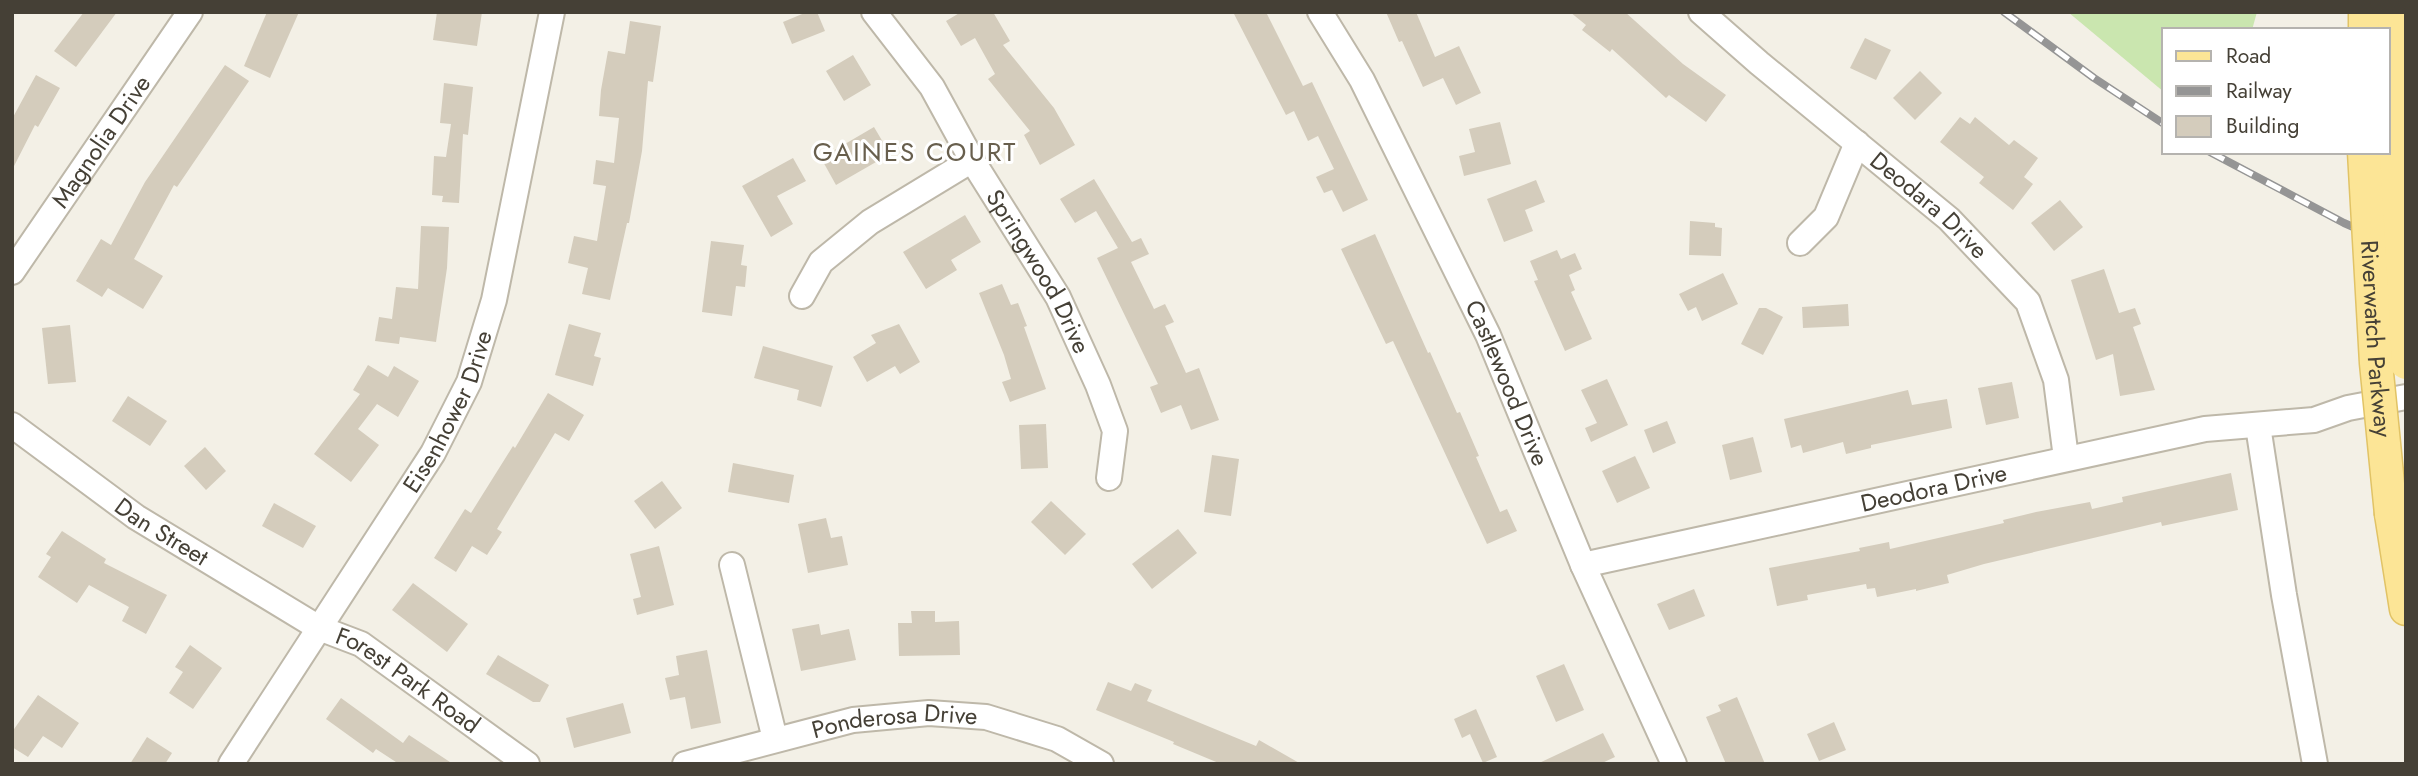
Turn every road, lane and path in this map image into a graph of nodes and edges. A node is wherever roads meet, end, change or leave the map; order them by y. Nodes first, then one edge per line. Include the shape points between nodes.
1 (190, 12) edge
2 (552, 12) edge
3 (874, 12) edge
4 (1320, 12) edge
5 (1701, 12) edge
6 (2395, 12) edge
7 (1857, 143) junction
8 (2364, 154) edge
9 (972, 160) junction
10 (1800, 243) dead end
11 (12, 272) edge
12 (802, 296) dead end
13 (2406, 362) edge
14 (2406, 397) edge
15 (12, 425) edge
16 (2258, 426) junction
17 (2066, 458) junction
18 (1110, 478) dead end
19 (732, 565) dead end
20 (1583, 565) junction
21 (2406, 609) edge
22 (320, 628) junction
23 (775, 739) junction
24 (231, 764) edge
25 (527, 764) edge
26 (685, 764) edge
27 (1101, 764) edge
28 (1674, 764) edge
29 (2315, 764) edge

1 - 11 street, Magnolia Drive
2 - 22 street, Eisenhower Drive via 494,300 469,382 433,453
3 - 9 street, Springwood Drive via 932,87
4 - 20 street, Castlewood Drive via 1362,80 1488,335
5 - 7 street, Deodara Drive
6 - 13 main road, Riverwatch Parkway, bridge via 2394,141
7 - 10 street via 1826,217
7 - 17 street, Deodara Drive via 1949,219 2028,302 2056,380
8 - 21 main road, Riverwatch Parkway, bridge via 2376,363
9 - 12 street via 870,222 821,262
9 - 18 street, Springwood Drive via 1058,297 1098,385 1115,431
14 - 16 street, Deodora Drive via 2314,420
15 - 22 street, Dan Street via 136,517
16 - 17 street, Deodora Drive via 2205,429
16 - 29 street
17 - 20 street, Deodora Drive
19 - 23 street
20 - 28 street, Castlewood Drive
22 - 24 street, Eisenhower Drive
22 - 25 street, Forest Park Road via 361,644
23 - 26 street, Ponderosa Drive
23 - 27 street, Ponderosa Drive via 853,720 929,713 986,717 1057,738

